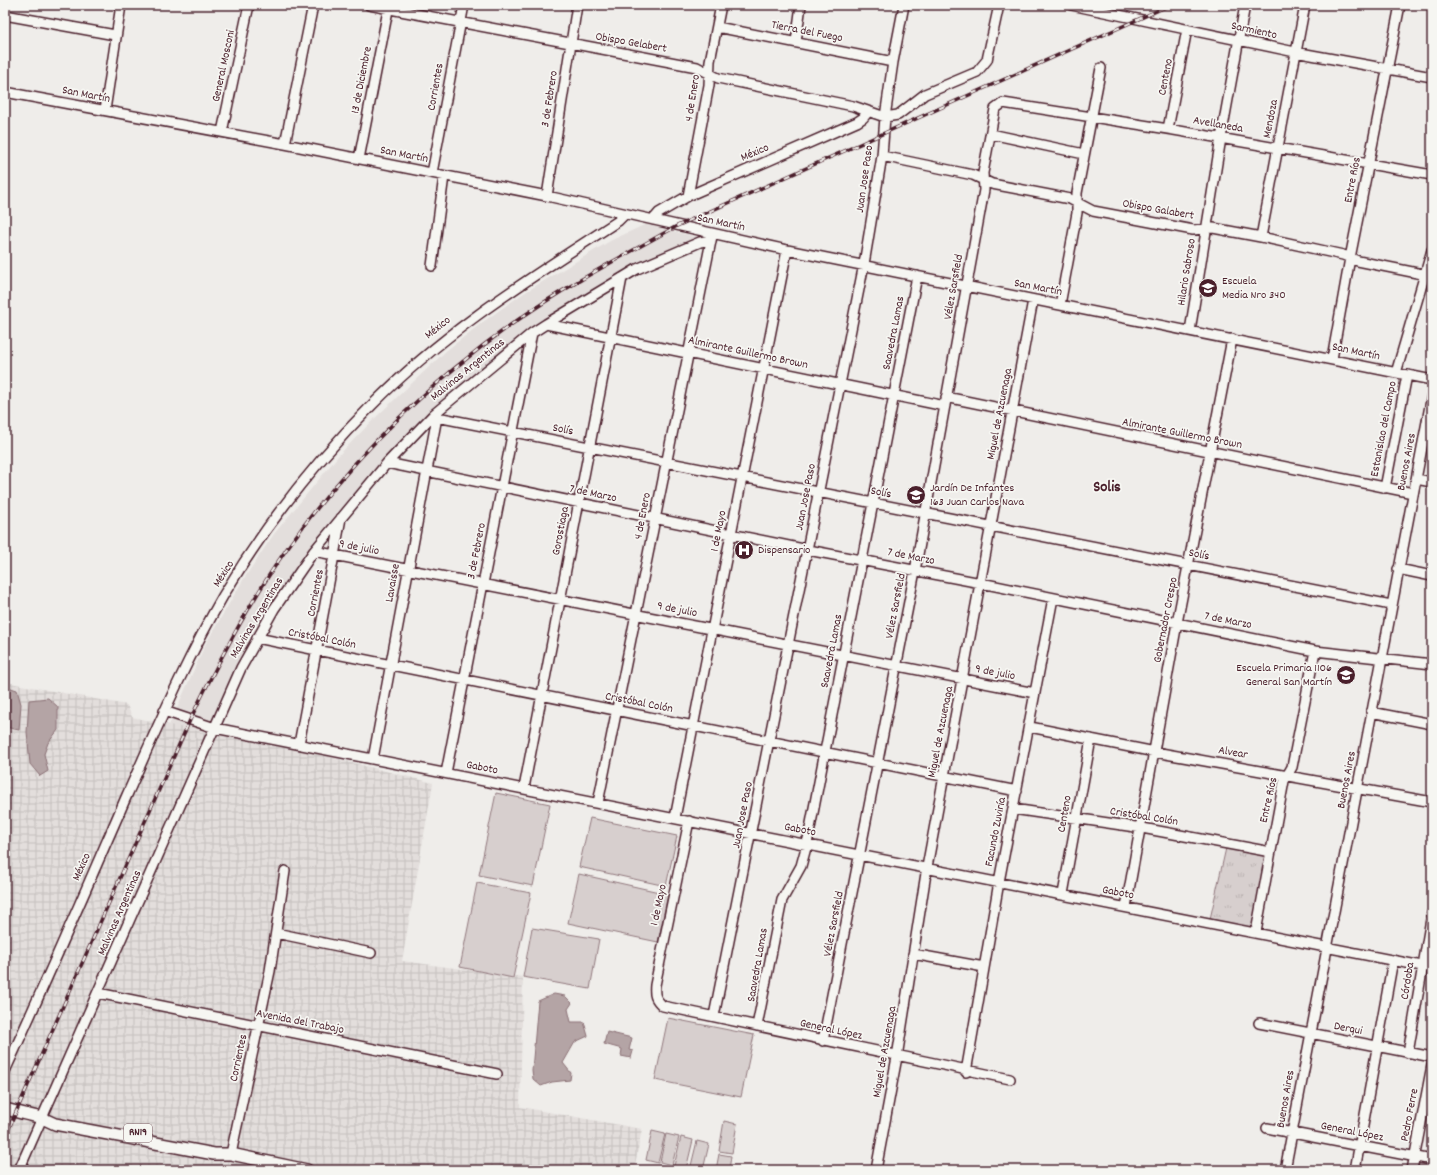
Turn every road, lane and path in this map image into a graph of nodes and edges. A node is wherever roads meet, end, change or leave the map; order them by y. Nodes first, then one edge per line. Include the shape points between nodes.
1 (121, 5) edge
2 (249, 5) edge
3 (314, 5) edge
4 (370, 5) edge
5 (464, 5) edge
6 (578, 5) edge
7 (721, 5) edge
8 (801, 5) edge
9 (904, 5) edge
10 (999, 5) edge
11 (1071, 5) edge
12 (1245, 5) edge
13 (1305, 5) edge
14 (1400, 5) edge
15 (389, 7) edge
16 (1114, 9) edge
17 (5, 15) edge
18 (460, 21) junction
19 (717, 26) junction
20 (1187, 29) junction
21 (115, 34) junction
22 (1238, 41) junction
23 (796, 42) junction
24 (571, 44) junction
25 (1295, 52) junction
26 (893, 62) junction
27 (1101, 68) dead end
28 (1388, 69) junction
29 (709, 72) junction
30 (1432, 77) edge
31 (5, 92) edge
32 (999, 104) joint
33 (105, 110) junction
34 (868, 112) junction
35 (885, 117) junction
36 (1091, 117) junction
37 (1168, 129) junction
38 (222, 132) junction
39 (991, 134) junction
40 (1221, 138) junction
41 (285, 144) junction
42 (1277, 148) junction
43 (1084, 154) junction
44 (882, 156) junction
45 (359, 159) junction
46 (1368, 164) junction
47 (432, 173) junction
48 (1432, 175) edge
49 (444, 176) junction
50 (984, 180) junction
51 (547, 196) junction
52 (688, 196) junction
53 (1078, 203) junction
54 (625, 214) junction
55 (653, 220) junction
56 (1206, 230) junction
57 (712, 237) junction
58 (1261, 237) junction
59 (787, 250) junction
60 (1432, 250) edge
61 (1350, 258) junction
62 (864, 264) junction
63 (432, 266) dead end
64 (1428, 275) edge
65 (917, 276) junction
66 (622, 278) junction
67 (967, 285) junction
68 (1033, 300) junction
69 (1060, 305) junction
70 (546, 324) junction
71 (1190, 331) junction
72 (532, 333) junction
73 (611, 337) junction
74 (1232, 339) junction
75 (688, 353) junction
76 (1332, 359) junction
77 (764, 369) junction
78 (1396, 373) junction
79 (1407, 375) junction
80 (1432, 380) edge
81 (840, 384) junction
82 (894, 395) junction
83 (1432, 395) edge
84 (945, 401) junction
85 (1012, 411) junction
86 (436, 416) junction
87 (514, 433) junction
88 (590, 448) junction
89 (1210, 452) junction
90 (386, 463) junction
91 (666, 463) junction
92 (426, 471) junction
93 (742, 478) junction
94 (1416, 479) junction
95 (1432, 482) edge
96 (502, 487) junction
97 (1385, 488) junction
98 (819, 493) junction
99 (1413, 493) junction
100 (579, 503) junction
101 (873, 503) junction
102 (925, 514) junction
103 (341, 516) junction
104 (655, 519) junction
105 (991, 526) junction
106 (731, 534) junction
107 (808, 550) junction
108 (314, 551) junction
109 (335, 555) junction
110 (862, 560) junction
111 (1188, 566) junction
112 (408, 569) junction
113 (1398, 569) junction
114 (915, 571) junction
115 (1432, 576) edge
116 (981, 583) junction
117 (483, 584) junction
118 (1053, 598) junction
119 (560, 599) junction
120 (1391, 606) junction
121 (636, 614) junction
122 (1177, 623) junction
123 (712, 629) junction
124 (257, 638) junction
125 (788, 644) junction
126 (317, 650) junction
127 (1315, 651) junction
128 (844, 655) junction
129 (1381, 659) junction
130 (1432, 664) edge
131 (390, 665) junction
132 (896, 666) junction
133 (963, 679) junction
134 (464, 680) junction
135 (1035, 693) junction
136 (542, 696) junction
137 (164, 710) junction
138 (616, 710) junction
139 (1371, 712) junction
140 (1432, 724) edge
141 (693, 726) junction
142 (1030, 727) junction
143 (215, 728) junction
144 (1091, 739) junction
145 (770, 741) junction
146 (299, 744) junction
147 (1155, 752) junction
148 (826, 753) junction
149 (373, 759) junction
150 (878, 763) junction
151 (446, 773) junction
152 (1288, 774) junction
153 (944, 777) junction
154 (524, 788) junction
155 (1358, 788) junction
156 (1017, 791) junction
157 (1432, 802) edge
158 (598, 803) junction
159 (1013, 808) junction
160 (675, 818) junction
161 (1077, 818) junction
162 (688, 821) junction
163 (1142, 828) junction
164 (752, 833) junction
165 (807, 844) junction
166 (1271, 852) junction
167 (860, 854) junction
168 (927, 867) junction
169 (285, 871) dead end
170 (999, 882) junction
171 (1063, 894) junction
172 (1126, 906) junction
173 (1432, 913) edge
174 (1256, 932) junction
175 (276, 933) junction
176 (1326, 946) junction
177 (371, 953) dead end
178 (913, 954) junction
179 (1393, 960) junction
180 (1422, 966) junction
181 (984, 967) junction
182 (1432, 968) edge
183 (98, 993) junction
184 (654, 995) joint
185 (714, 1016) junction
186 (1259, 1023) dead end
187 (757, 1026) junction
188 (258, 1027) junction
189 (1310, 1034) junction
190 (823, 1041) junction
191 (1376, 1046) junction
192 (1408, 1052) junction
193 (897, 1057) junction
194 (1432, 1057) edge
195 (1432, 1065) edge
196 (5, 1071) edge
197 (966, 1072) junction
198 (497, 1074) dead end
199 (1010, 1079) dead end
200 (5, 1109) edge
201 (42, 1118) junction
202 (1267, 1128) dead end
203 (1292, 1133) junction
204 (1360, 1146) junction
205 (231, 1154) junction
206 (1415, 1157) junction
207 (1432, 1160) edge
208 (19, 1170) edge
209 (307, 1170) edge
210 (876, 1170) edge
211 (1285, 1170) edge
212 (1355, 1170) edge
213 (1412, 1170) edge

1 - 21 street
2 - 38 street, General Mosconi
3 - 41 street
4 - 15 street, Obispo Gelabert
5 - 18 street, Corrientes
6 - 24 street, 3 de Febrero
7 - 19 street, 4 de Enero
8 - 23 street
9 - 26 street, Juan Jose Paso
10 - 35 street via 984,66 977,72 925,94 898,115
11 - 16 street, Sarmiento
12 - 22 street, Hilario Sabroso
13 - 25 street, Mendoza
14 - 28 street, Entre Ríos
15 - 18 street, Obispo Gelabert
15 - 45 street, 13 de Diciembre
16 - 20 street, Sarmiento
17 - 21 street
18 - 24 street, Obispo Gelabert
18 - 47 street, Corrientes
19 - 23 street, Tierra del Fuego
19 - 29 street, 4 de Enero
20 - 22 street, Sarmiento
20 - 37 street, Centeno
21 - 33 street
22 - 25 street, Sarmiento
22 - 40 street, Hilario Sabroso
23 - 26 street, Tierra del Fuego
24 - 29 street, Obispo Gelabert via 697,67
24 - 51 street, 3 de Febrero
25 - 28 street, Sarmiento
25 - 42 street, Mendoza
26 - 35 street, Juan Jose Paso
27 - 36 street
28 - 30 street, Sarmiento
28 - 46 street, Entre Ríos
29 - 34 street, Obispo Gelabert via 718,78 853,106
29 - 52 street, 4 de Enero via 709,85
31 - 33 street, San Martín
32 - 36 street, Avellaneda
32 - 39 street, Vélez Sarsfield via 995,108
33 - 38 street, San Martín
34 - 35 street, Obispo Gelabert
34 - 52 street, México via 857,122
35 - 44 street, Juan Jose Paso
36 - 37 street, Avellaneda
36 - 43 street
37 - 40 street, Avellaneda
38 - 41 street, San Martín
39 - 43 street
39 - 50 street, Vélez Sarsfield via 983,173
40 - 42 street, Avellaneda
40 - 56 street, Hilario Sabroso
41 - 45 street, San Martín
42 - 46 street, Avellaneda
42 - 58 street, Mendoza
43 - 53 street
44 - 50 street, Obispo Galabert via 973,175
44 - 62 street, Juan Jose Paso
45 - 47 street, San Martín
46 - 48 street, Avellaneda
46 - 61 street, Entre Ríos
47 - 49 street, San Martín
49 - 51 street, San Martín
49 - 63 street
50 - 53 street, Obispo Galabert
50 - 67 street, Vélez Sarsfield
51 - 54 street, San Martín
52 - 55 street, México via 659,212
53 - 56 street, Obispo Galabert via 1093,211
53 - 69 street
54 - 55 street, San Martín
54 - 137 street, México via 461,326 436,345 372,404 318,464 270,526 224,594
55 - 57 street, San Martín
56 - 58 street, Obispo Galabert via 1213,228
56 - 71 street, Hilario Sabroso
57 - 59 street, San Martín
57 - 66 street, Malvinas Argentinas
57 - 75 street, 4 de Enero
58 - 61 street, Obispo Galabert
59 - 62 street, San Martín
59 - 77 street, 1 de Mayo
60 - 64 street, Estanislao del Campo
61 - 64 street, Obispo Galabert
61 - 76 street, Entre Ríos
62 - 65 street, San Martín
62 - 81 street, Juan Jose Paso
64 - 78 street, Estanislao del Campo
65 - 67 street, San Martín
65 - 82 street, Saavedra Lamas
66 - 70 street, Malvinas Argentinas
66 - 73 street, Gorostiaga
67 - 68 street, San Martín
67 - 84 street, Vélez Sarsfield
68 - 69 street, San Martín
68 - 85 street, Miguel de Azcuenaga
69 - 71 street, San Martín
70 - 72 street, Malvinas Argentinas
70 - 73 street, Almirante Guillermo Brown
71 - 74 street, San Martín
72 - 86 street, Malvinas Argentinas
72 - 87 street, 3 de Febrero
73 - 75 street, Almirante Guillermo Brown
73 - 88 street, Gorostiaga
74 - 76 street, San Martín
74 - 89 street, Gobernador Crespo
75 - 77 street, Almirante Guillermo Brown
75 - 91 street, 4 de Enero
76 - 78 street, San Martín
77 - 81 street, Almirante Guillermo Brown
77 - 93 street, 1 de Mayo
78 - 79 street, San Martín
79 - 80 street, San Martín
79 - 97 street, Estanislao del Campo
81 - 82 street, Almirante Guillermo Brown
81 - 98 street, Juan Jose Paso
82 - 84 street, Almirante Guillermo Brown
82 - 101 street, Saavedra Lamas
83 - 94 street, Buenos Aires
84 - 85 street, Almirante Guillermo Brown
84 - 102 street, Vélez Sarsfield
85 - 89 street, Almirante Guillermo Brown
85 - 105 street, Miguel de Azcuenaga
86 - 87 street, Solís
86 - 90 street, Malvinas Argentinas
86 - 92 street, Lavaisse
87 - 88 street, Solís
87 - 96 street, 3 de Febrero
88 - 91 street, Solís
88 - 100 street, Gorostiaga
89 - 97 street, Almirante Guillermo Brown
89 - 111 street, Gobernador Crespo
90 - 92 street, 7 de Marzo
90 - 103 street, Malvinas Argentinas
91 - 93 street, Solís
91 - 104 street, 4 de Enero
92 - 96 street, 7 de Marzo
92 - 112 street, Lavaisse
93 - 98 street, Solís
93 - 106 street, 1 de Mayo
94 - 95 street
94 - 99 street, Buenos Aires
96 - 100 street, 7 de Marzo
96 - 117 street, 3 de Febrero
97 - 99 street, Almirante Guillermo Brown
98 - 101 street, Solís
98 - 107 street, Juan Jose Paso
99 - 113 street, Buenos Aires
100 - 104 street, 7 de Marzo
100 - 119 street, Gorostiaga
101 - 102 street, Solís
101 - 110 street, Saavedra Lamas
102 - 105 street, Solís
102 - 114 street, Vélez Sarsfield
103 - 108 street, Malvinas Argentinas
103 - 109 street, Corrientes
104 - 106 street, 7 de Marzo
104 - 121 street, 4 de Enero
105 - 111 street, Solís
105 - 116 street, Miguel de Azcuenaga
106 - 107 street, 7 de Marzo
106 - 123 street, 1 de Mayo
107 - 110 street, 7 de Marzo
107 - 125 street, Juan Jose Paso
108 - 109 street, 9 de julio
108 - 124 street, Malvinas Argentinas
109 - 112 street, 9 de julio
109 - 126 street, Corrientes
110 - 114 street, 7 de Marzo
110 - 128 street, Saavedra Lamas
111 - 120 street, Solís
111 - 122 street, Gobernador Crespo
112 - 117 street, 9 de julio
112 - 131 street, Lavaisse
113 - 115 street
113 - 120 street, Buenos Aires
114 - 116 street, 7 de Marzo
114 - 132 street, Vélez Sarsfield
116 - 118 street, 7 de Marzo
116 - 133 street, Miguel de Azcuenaga
117 - 119 street, 9 de julio
117 - 134 street, 3 de Febrero
118 - 122 street, 7 de Marzo
118 - 135 street, Facundo Zuviría
119 - 121 street, 9 de julio
119 - 136 street, Gorostiaga
120 - 129 street, Buenos Aires
121 - 123 street, 9 de julio
121 - 138 street, 4 de Enero
122 - 127 street, 7 de Marzo
122 - 147 street, Gobernador Crespo
123 - 125 street, 9 de julio
123 - 141 street, 1 de Mayo
124 - 126 street, Cristóbal Colón
124 - 143 street, Malvinas Argentinas via 233,684
125 - 128 street, 9 de julio
125 - 145 street, Juan Jose Paso
126 - 131 street, Cristóbal Colón
126 - 146 street, Corrientes
127 - 129 street, 7 de Marzo
127 - 152 street, Entre Ríos via 1292,767
128 - 132 street, 9 de julio
128 - 148 street, Saavedra Lamas
129 - 130 street, 7 de Marzo
129 - 139 street, Buenos Aires
131 - 134 street, Cristóbal Colón
131 - 149 street, Lavaisse
132 - 133 street, 9 de julio
132 - 150 street, Vélez Sarsfield
133 - 135 street, 9 de julio
133 - 153 street, Miguel de Azcuenaga
134 - 136 street, Cristóbal Colón
134 - 151 street, 3 de Febrero
135 - 142 street, Facundo Zuviría
136 - 138 street, Cristóbal Colón
136 - 154 street, Gorostiaga
137 - 143 street, Gaboto
137 - 196 street, México
138 - 141 street, Cristóbal Colón
138 - 158 street, 4 de Enero
139 - 140 street
139 - 155 street, Buenos Aires
141 - 145 street, Cristóbal Colón
141 - 160 street, 1 de Mayo
142 - 144 street, Alvear
142 - 156 street, Facundo Zuviría
143 - 146 street, Gaboto
143 - 183 street, Malvinas Argentinas
144 - 147 street, Alvear
144 - 161 street, Centeno
145 - 148 street, Cristóbal Colón
145 - 164 street, Juan Jose Paso
146 - 149 street, Gaboto
147 - 152 street, Alvear
147 - 163 street, Gobernador Crespo
148 - 150 street, Cristóbal Colón
148 - 165 street, Saavedra Lamas
149 - 151 street, Gaboto
150 - 153 street, Cristóbal Colón
150 - 167 street, Vélez Sarsfield
151 - 154 street, Gaboto
152 - 155 street, Alvear
152 - 166 street, Entre Ríos via 1284,781
153 - 156 street, Cristóbal Colón
153 - 168 street, Miguel de Azcuenaga
154 - 158 street, Gaboto
155 - 157 street, Alvear
155 - 176 street, Buenos Aires
156 - 159 street, Facundo Zuviría
158 - 160 street, Gaboto
159 - 161 street, Cristóbal Colón
159 - 170 street, Facundo Zuviría
160 - 162 street, Gaboto
161 - 163 street, Cristóbal Colón
161 - 171 street, Centeno
162 - 164 street, Gaboto
162 - 184 street, 1 de Mayo
163 - 166 street, Cristóbal Colón
163 - 172 street, Gobernador Crespo
164 - 165 street, Gaboto
164 - 185 street, Juan Jose Paso
165 - 167 street, Gaboto
165 - 187 street, Saavedra Lamas via 801,866 782,900
166 - 174 street, Entre Ríos
167 - 168 street, Gaboto
167 - 190 street, Vélez Sarsfield
168 - 170 street, Gaboto
168 - 178 street, Miguel de Azcuenaga
169 - 175 street, Corrientes
170 - 171 street, Gaboto
170 - 181 street, Facundo Zuviría
171 - 172 street, Gaboto
172 - 174 street, Gaboto
173 - 180 street, Córdoba
174 - 176 street, Gaboto
175 - 177 street
175 - 188 street, Corrientes
176 - 179 street, Gaboto
176 - 189 street, Buenos Aires
178 - 181 street
178 - 193 street, Miguel de Azcuenaga
179 - 180 street, Gaboto
179 - 191 street
180 - 182 street, Gaboto
180 - 192 street, Córdoba
181 - 197 street, Facundo Zuviría
183 - 188 street, Avenida del Trabajo
183 - 201 street, Malvinas Argentinas
184 - 185 street, General López via 656,1001 663,1006
185 - 187 street, General López
186 - 189 street, Derqui
187 - 190 street, General López
188 - 198 street, Avenida del Trabajo
188 - 205 street, Corrientes
189 - 191 street, Derqui
189 - 203 street, Buenos Aires
190 - 193 street, General López
191 - 192 street, Derqui
191 - 204 street
192 - 194 street, Derqui
193 - 197 street, General López
193 - 210 street, Miguel de Azcuenaga
195 - 206 street, Pedro Ferre
197 - 199 street, General López
200 - 201 main road, RN19
201 - 205 main road, RN19 via 55,1124 214,1154
201 - 208 street, Malvinas Argentinas
202 - 203 street, General López
203 - 204 street, General López
203 - 211 street, Buenos Aires
204 - 206 street, General López
204 - 212 street
205 - 209 main road, RN19
206 - 207 street, General López
206 - 213 street, Pedro Ferre

